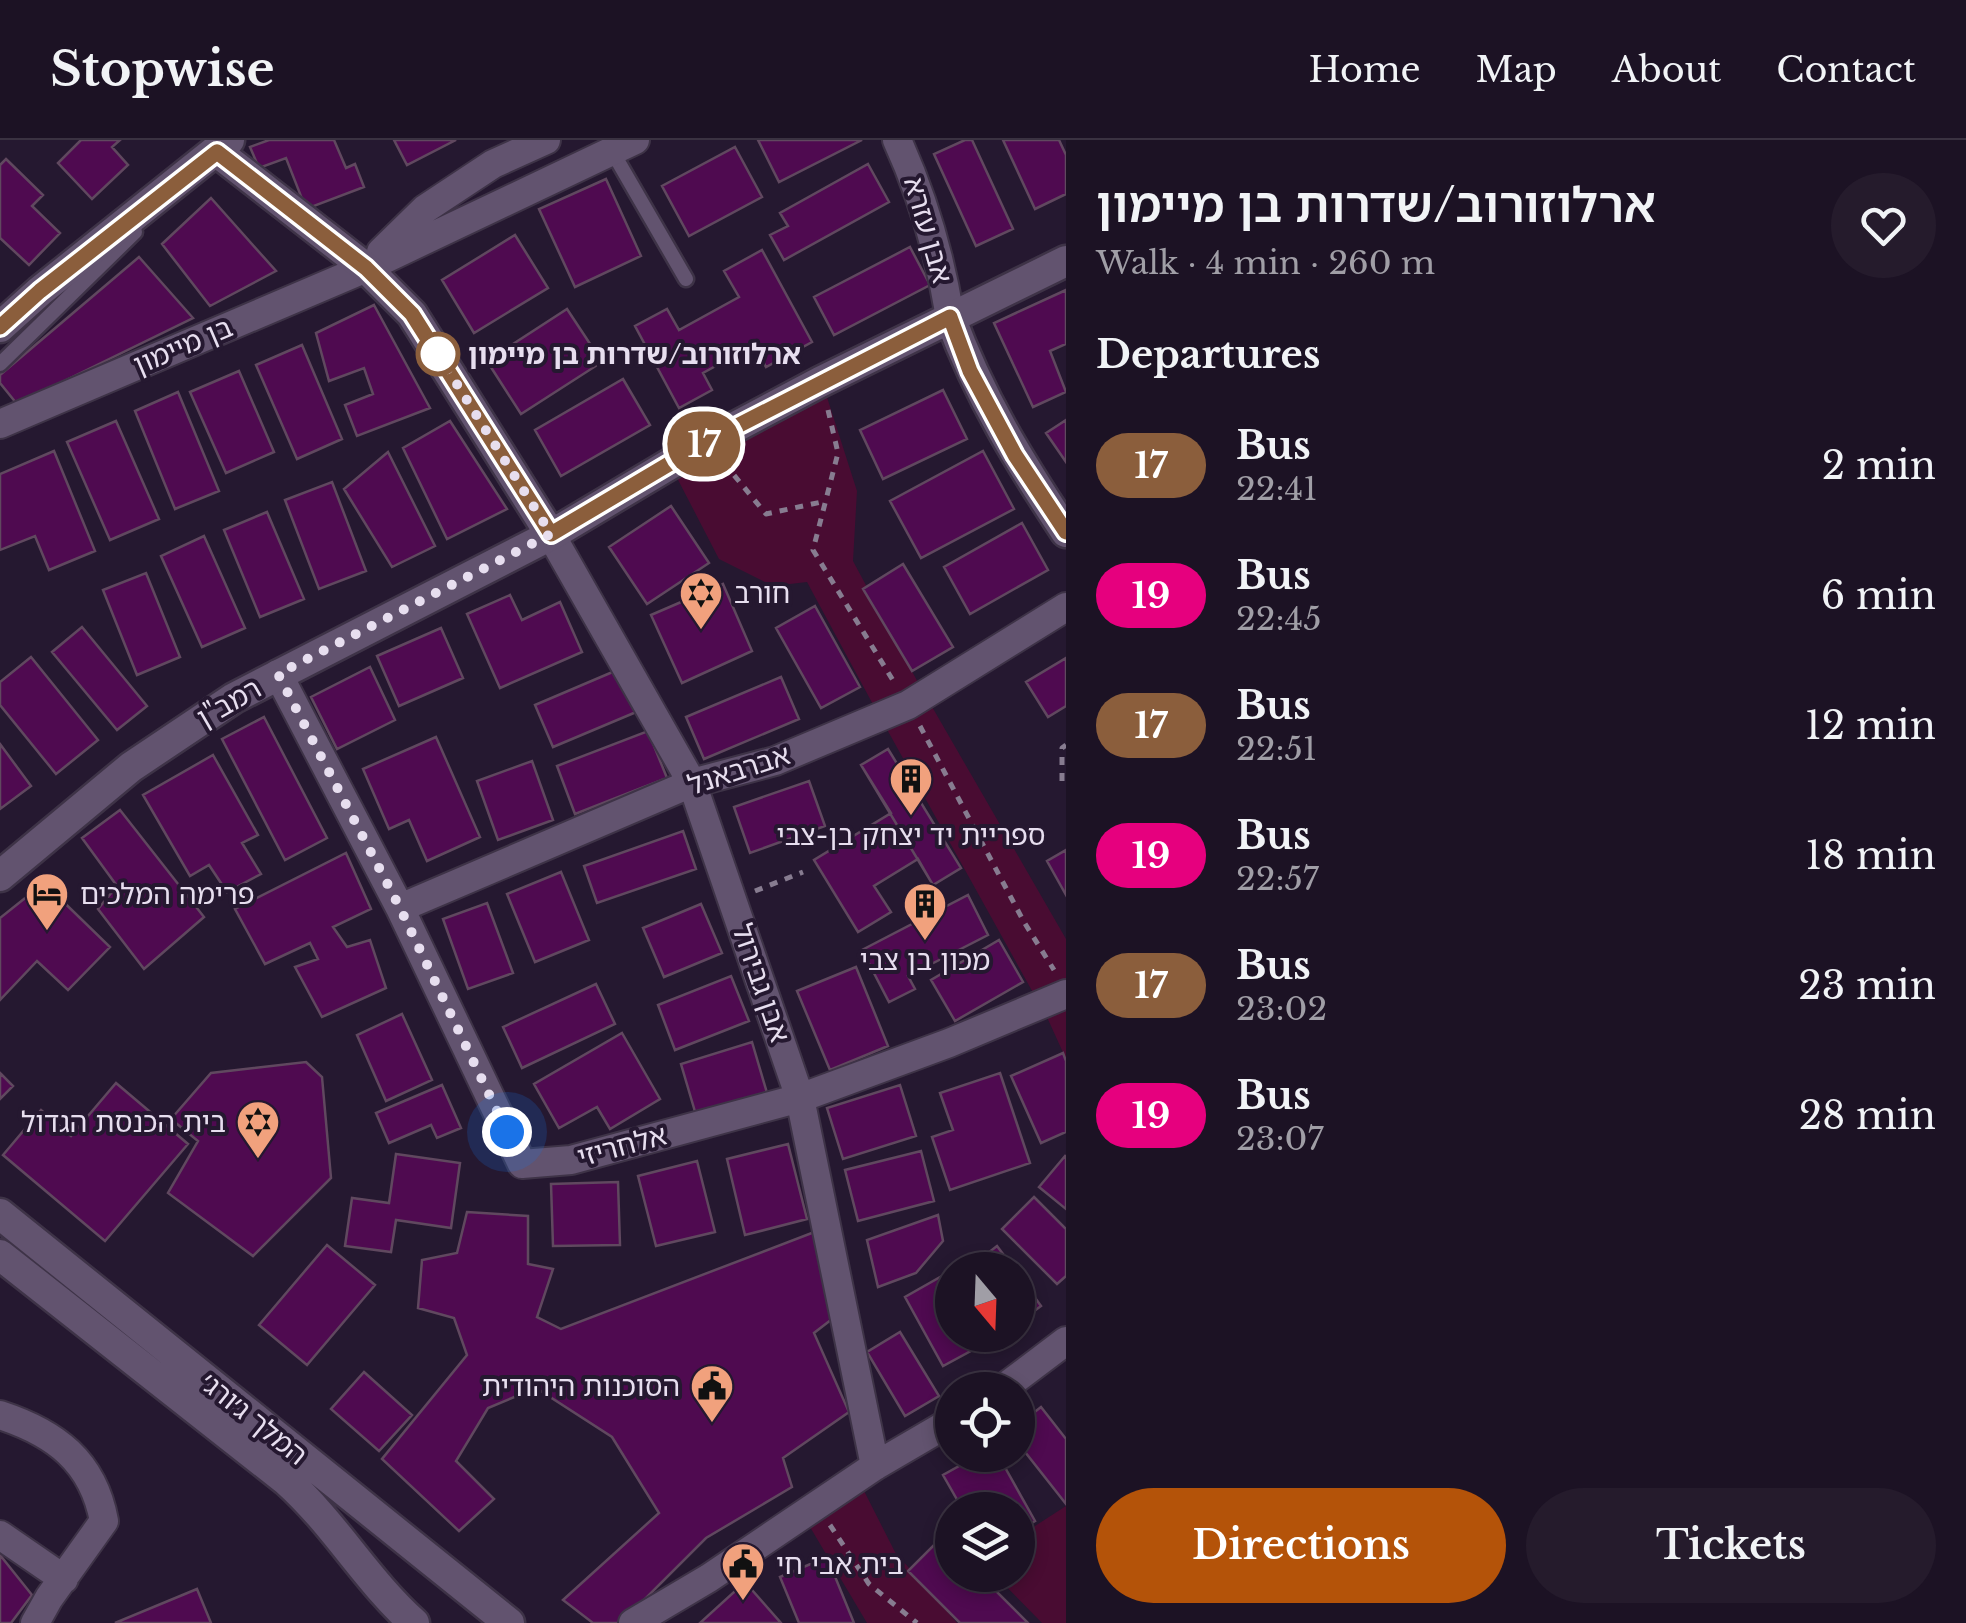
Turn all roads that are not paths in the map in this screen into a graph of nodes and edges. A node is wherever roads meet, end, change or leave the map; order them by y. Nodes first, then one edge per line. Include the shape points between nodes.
1 (546, 140) edge
2 (897, 140) edge
3 (216, 144) edge
4 (624, 146) edge
5 (1066, 262) edge
6 (366, 268) junction
7 (686, 280) dead end
8 (950, 317) junction
9 (0, 327) edge
10 (0, 364) edge
11 (0, 424) edge
12 (1066, 532) edge
13 (551, 534) junction
14 (1066, 607) edge
15 (278, 674) junction
16 (692, 783) junction
17 (0, 876) edge
18 (400, 908) junction
19 (1066, 994) edge
20 (800, 1098) junction
21 (0, 1214) edge
22 (0, 1255) edge
23 (1066, 1341) edge
24 (1025, 1372) edge
25 (0, 1415) edge
26 (935, 1431) edge
27 (875, 1466) junction
28 (0, 1535) edge
29 (710, 1578) junction
30 (64, 1579) junction
31 (35, 1623) edge
32 (414, 1623) edge
33 (509, 1623) edge
34 (633, 1623) edge
35 (661, 1623) edge

1 - 6 street, בן מיימון via 493,164 426,208
2 - 8 street, אבן עזרא via 922,200
3 - 6 street
3 - 9 street
3 - 10 lane
4 - 6 street, בן מיימון
4 - 7 lane
5 - 8 street, רמב"ן
6 - 11 street, בן מיימון
6 - 13 street via 412,314
8 - 12 street, אבן עזרא via 1015,455
8 - 13 street, רמב"ן via 706,442
13 - 15 street, רמב"ן
13 - 16 street, אבן גבירול
14 - 16 street, אברבאנל via 908,705 776,761
15 - 17 street, רמב"ן via 158,748
15 - 18 street, אלחריזי
16 - 18 street, אברבאנל
16 - 20 street, אבן גבירול
18 - 20 street, אלחריזי via 522,1164 571,1160
19 - 20 street, אלחריזי
20 - 27 street, אבן גבירול
21 - 33 street, המלך ג׳ורג׳
22 - 32 street, המלך ג׳ורג׳ via 287,1481
23 - 24 street
25 - 30 street via 36,1427 83,1465 99,1493 104,1521
26 - 27 street
27 - 29 street
28 - 30 street
29 - 34 street
29 - 35 street
30 - 31 street

